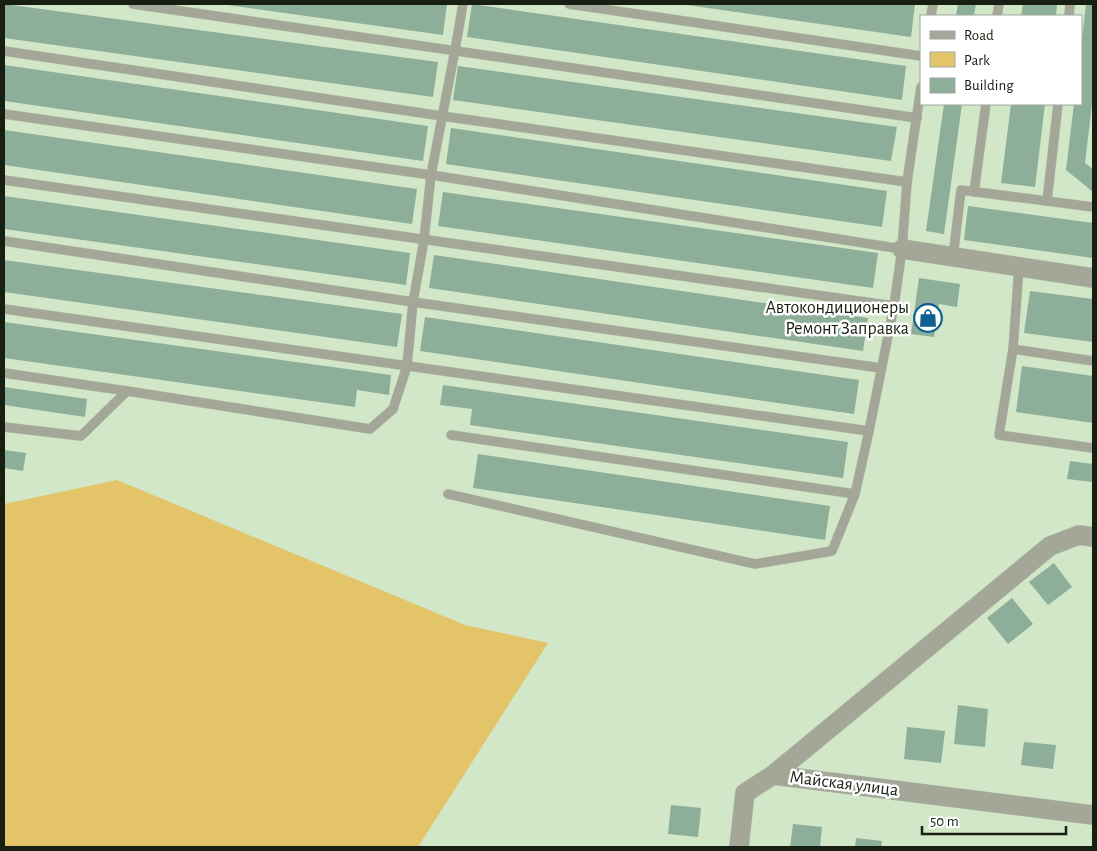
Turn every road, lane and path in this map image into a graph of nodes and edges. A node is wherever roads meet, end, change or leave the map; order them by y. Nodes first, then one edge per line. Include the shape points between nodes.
1 (133, 4) edge
2 (463, 4) edge
3 (569, 4) edge
4 (4, 50) edge
5 (455, 50) junction
6 (920, 56) edge
7 (920, 95) edge
8 (986, 105) edge
9 (1058, 105) edge
10 (4, 114) edge
11 (442, 116) junction
12 (917, 118) junction
13 (431, 174) junction
14 (4, 180) edge
15 (907, 182) junction
16 (974, 192) junction
17 (1047, 201) junction
18 (1093, 207) edge
19 (424, 240) junction
20 (4, 241) edge
21 (902, 249) junction
22 (952, 257) junction
23 (1019, 267) junction
24 (1093, 278) edge
25 (413, 302) junction
26 (894, 306) junction
27 (4, 309) edge
28 (1013, 349) junction
29 (1093, 361) edge
30 (407, 366) junction
31 (882, 368) junction
32 (4, 373) edge
33 (127, 391) junction
34 (4, 427) edge
35 (869, 431) junction
36 (451, 435) dead end
37 (1093, 448) edge
38 (448, 494) dead end
39 (854, 494) junction
40 (1093, 537) edge
41 (773, 775) junction
42 (1093, 814) edge
43 (739, 847) edge

1 - 5 lane
2 - 5 lane
3 - 6 lane
4 - 11 lane
5 - 11 lane
5 - 12 lane
7 - 12 lane
8 - 16 lane
9 - 17 lane
10 - 13 lane
11 - 13 lane
11 - 15 lane
12 - 15 lane
13 - 19 lane
13 - 21 lane
14 - 19 lane
15 - 21 lane
16 - 17 lane
16 - 22 lane via 961,190
17 - 18 lane
19 - 25 lane
19 - 26 lane
20 - 25 lane
21 - 22 street
21 - 26 lane
22 - 23 street
23 - 24 street
23 - 28 lane
25 - 30 lane
25 - 31 lane
26 - 31 lane
27 - 30 lane
28 - 29 lane
28 - 37 lane via 999,435
30 - 33 lane via 392,409 370,429
30 - 35 lane
31 - 35 lane
32 - 33 lane
33 - 34 lane via 81,436
35 - 39 lane
36 - 39 lane
38 - 39 lane via 755,564 832,551
40 - 41 street via 1079,535 1050,546
41 - 42 street, Майская улица
41 - 43 street via 745,794

